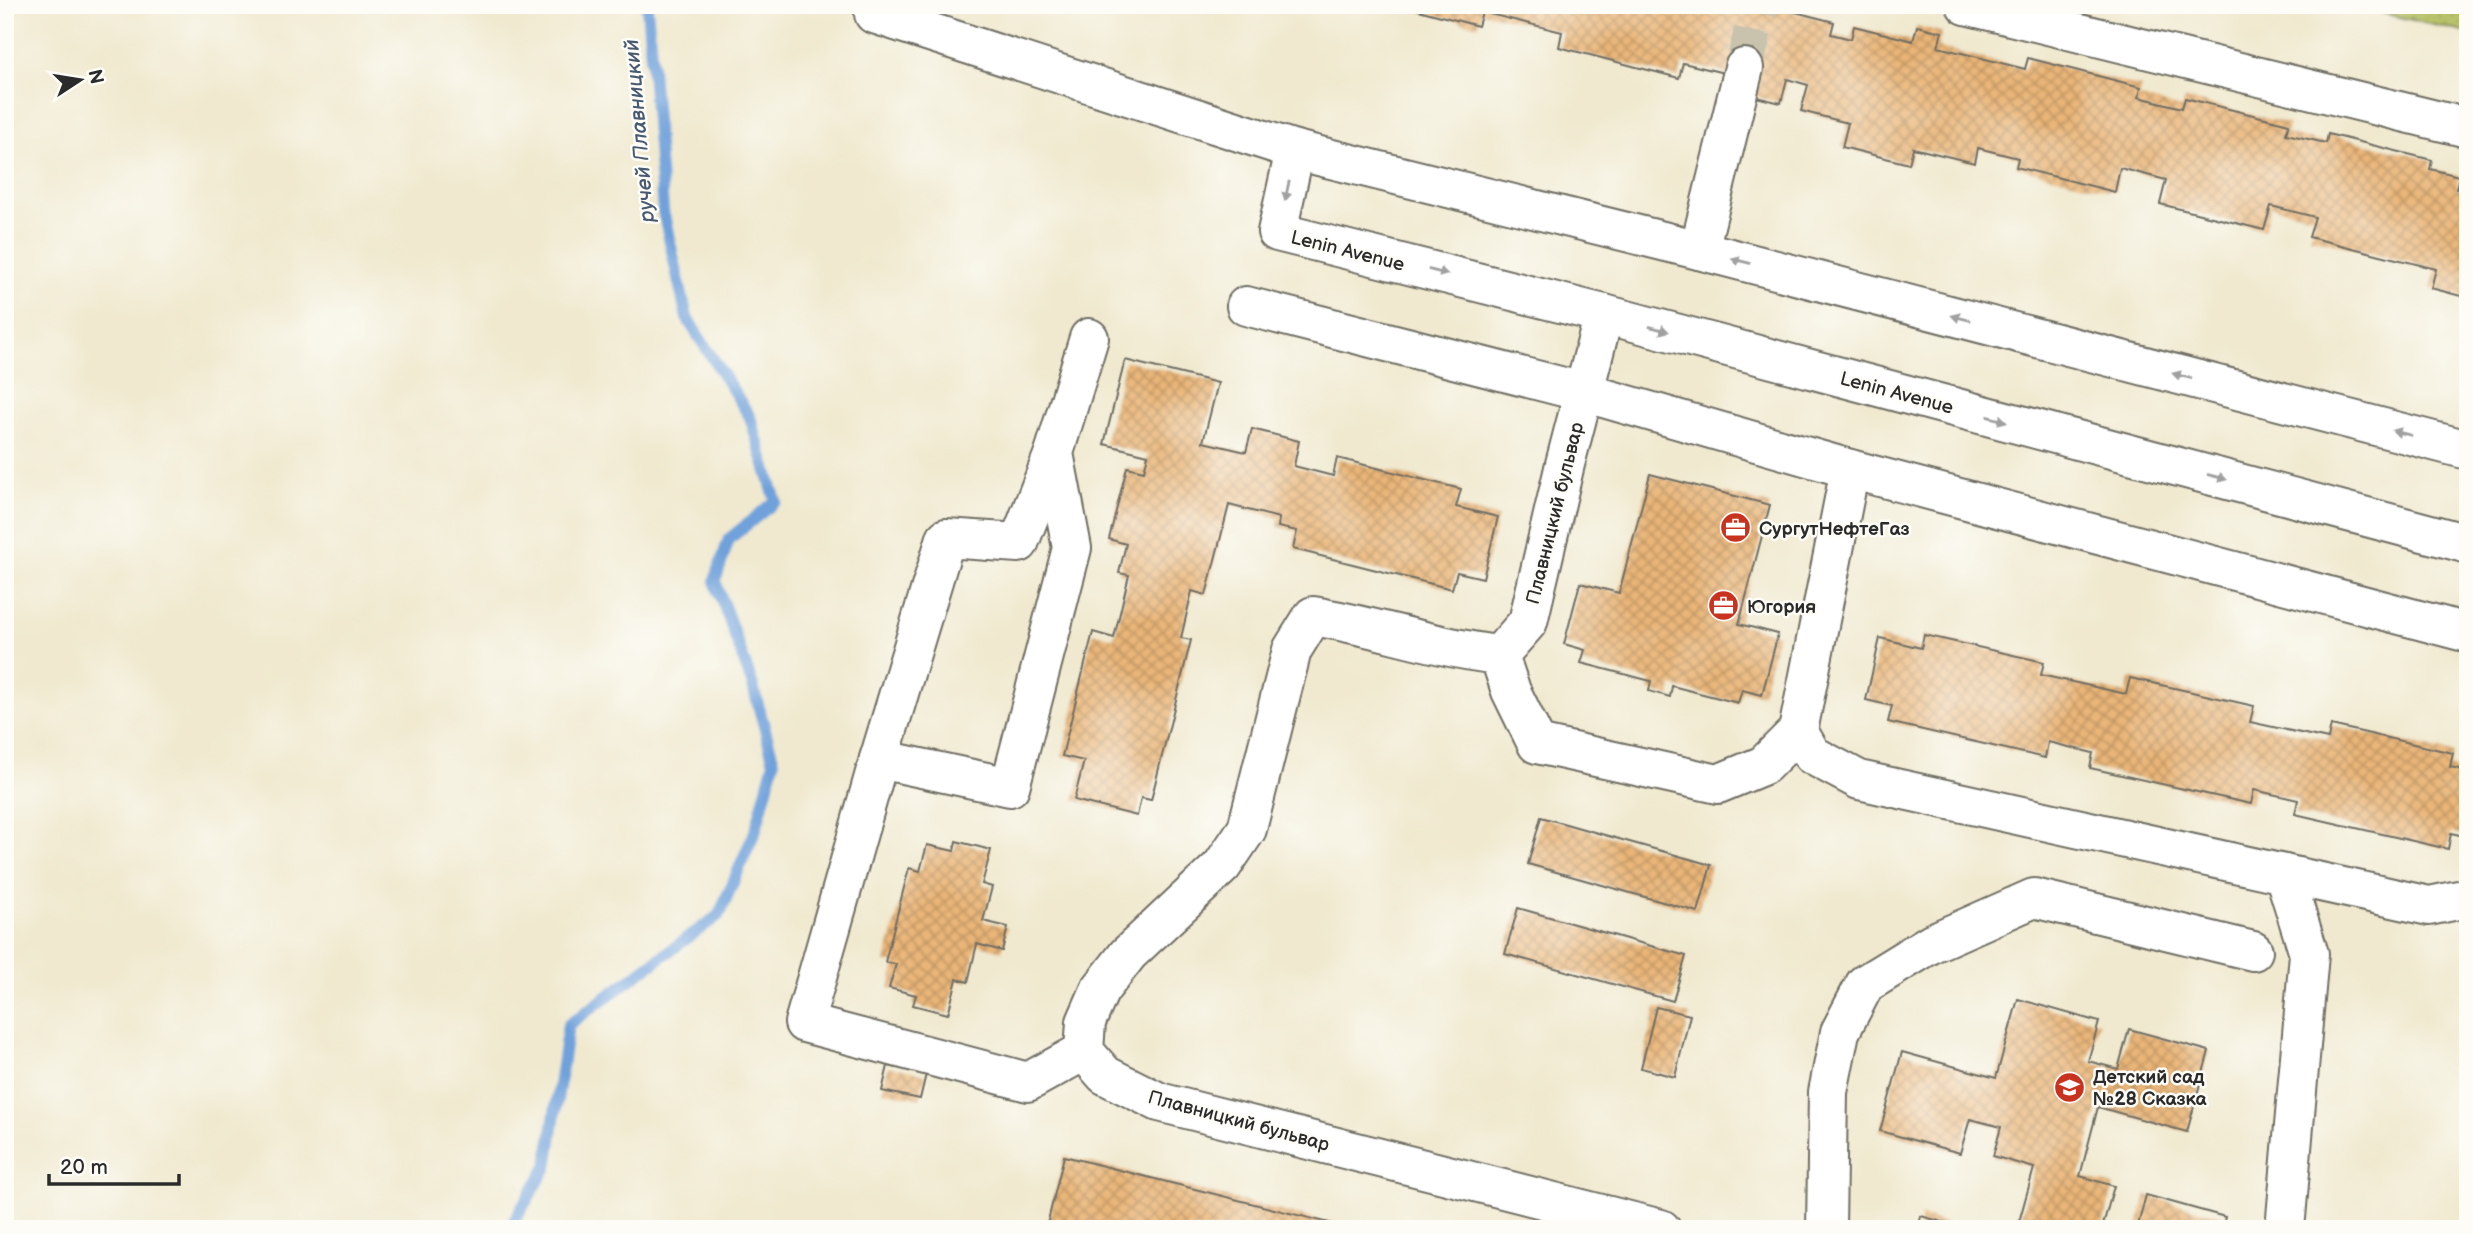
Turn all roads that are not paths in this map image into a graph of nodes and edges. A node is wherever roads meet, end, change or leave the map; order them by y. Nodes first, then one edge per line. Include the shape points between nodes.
1 (876, 5) edge
2 (1966, 5) edge
3 (1744, 68) tunnel mouth
4 (2468, 128) edge
5 (1295, 150) junction
6 (1699, 250) junction
7 (1246, 306) dead end
8 (1604, 314) junction
9 (1089, 338) dead end
10 (1583, 392) junction
11 (2468, 450) edge
12 (1055, 453) junction
13 (1850, 469) junction
14 (2468, 544) edge
15 (2468, 633) edge
16 (1499, 655) junction
17 (1798, 731) junction
18 (879, 759) junction
19 (2284, 874) junction
20 (2468, 898) edge
21 (2253, 951) dead end
22 (1084, 1051) junction
23 (1661, 1229) edge
24 (1826, 1229) edge
25 (2286, 1229) edge

1 - 5 street via 874,14
2 - 4 street
3 - 6 street
5 - 6 street
5 -> 8 street, Lenin Avenue via 1277,232
11 -> 6 street
7 - 10 street
8 - 10 street, Плавницкий бульвар
8 -> 14 street, Lenin Avenue
9 - 12 street
10 - 13 street
10 - 16 street, Плавницкий бульвар via 1528,622
12 - 18 street via 1019,543 946,538
12 - 18 street via 1072,548 1010,787
13 - 15 street
13 - 17 street
16 - 17 street via 1537,744 1718,784 1764,765
16 - 22 street via 1313,616 1292,650 1247,829 1222,866 1128,954 1100,990 1086,1022
17 - 19 street via 1812,755 1859,780
18 - 22 street via 804,1023 1028,1082
19 - 20 street via 2429,906
19 - 25 street via 2309,954
21 - 24 street via 2034,898 1932,943 1865,984 1840,1032 1828,1093
22 - 23 street, Плавницкий бульвар via 1105,1075 1159,1102

